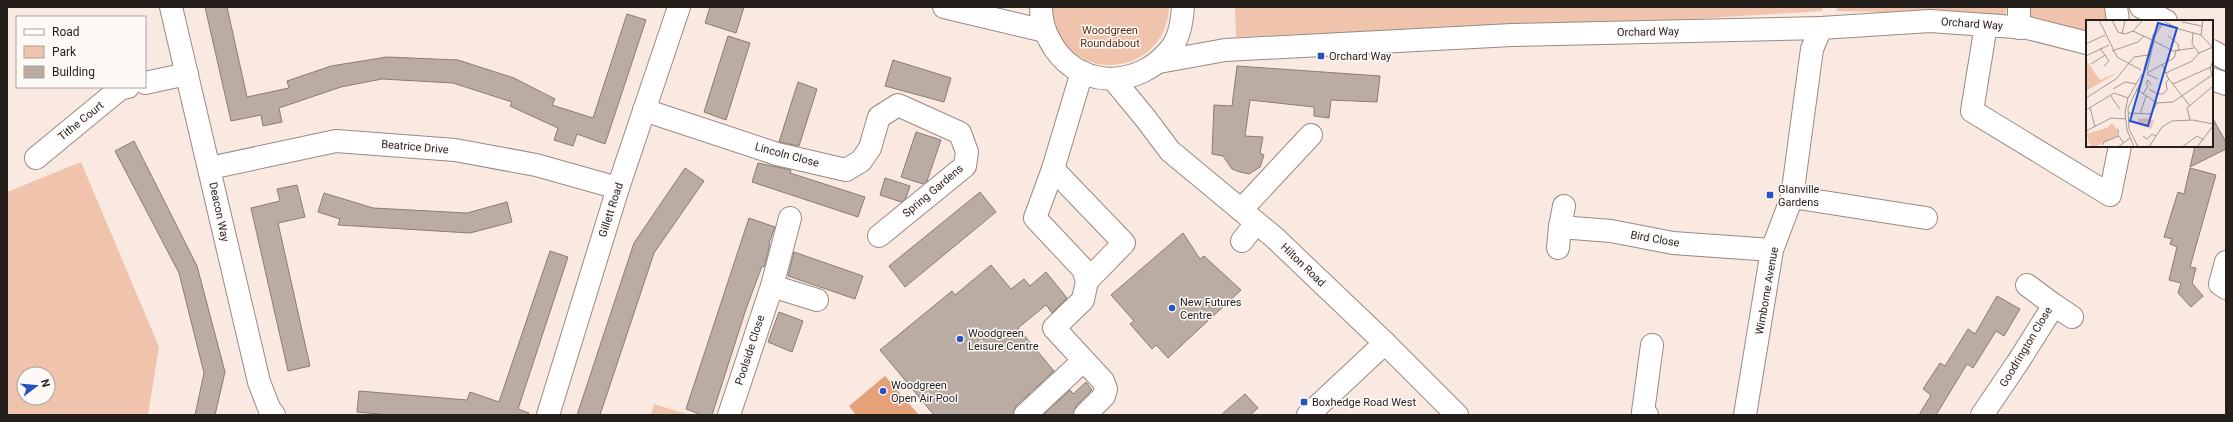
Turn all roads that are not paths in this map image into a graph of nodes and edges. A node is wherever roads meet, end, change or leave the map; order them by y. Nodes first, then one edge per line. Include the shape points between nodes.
1 (171, 7) edge
2 (680, 7) edge
3 (944, 7) edge
4 (1042, 7) edge
5 (1184, 7) edge
6 (2116, 7) edge
7 (2141, 7) edge
8 (2020, 17) edge
9 (2118, 20) edge
10 (2164, 20) edge
11 (1986, 25) junction
12 (1821, 28) junction
13 (1045, 31) junction
14 (2086, 43) edge
15 (2226, 44) edge
16 (2213, 45) edge
17 (2213, 52) edge
18 (2226, 59) edge
19 (1159, 62) junction
20 (1082, 72) junction
21 (187, 74) junction
22 (1137, 75) junction
23 (1113, 79) junction
24 (2213, 79) edge
25 (146, 83) edge
26 (2226, 84) edge
27 (121, 88) edge
28 (898, 105) joint
29 (644, 110) junction
30 (1146, 119) junction
31 (1311, 135) dead end
32 (2120, 147) edge
33 (36, 158) dead end
34 (210, 168) junction
35 (1053, 169) junction
36 (618, 188) junction
37 (1792, 197) junction
38 (1248, 216) junction
39 (790, 218) dead end
40 (1926, 218) dead end
41 (879, 236) dead end
42 (1242, 241) dead end
43 (1558, 248) dead end
44 (1772, 250) junction
45 (2226, 262) edge
46 (1087, 281) junction
47 (2026, 285) dead end
48 (772, 286) junction
49 (2226, 288) edge
50 (818, 300) dead end
51 (2054, 305) junction
52 (2072, 317) dead end
53 (1385, 343) junction
54 (1652, 345) dead end
55 (1083, 361) junction
56 (274, 415) edge
57 (548, 415) edge
58 (729, 415) edge
59 (1025, 415) edge
60 (1085, 415) edge
61 (1308, 415) edge
62 (1457, 415) edge
63 (1647, 415) edge
64 (1745, 415) edge
65 (1982, 415) edge

1 - 21 street, Deacon Way
2 - 29 street, Gillett Road
3 - 13 street
4 - 13 street
5 - 19 street via 1181,27 1173,46
6 - 9 street
7 - 10 street
8 - 11 street, Orchard Way
8 - 14 street, Orchard Way via 2028,28
11 - 12 street, Orchard Way via 1930,22
11 - 32 street via 1972,111 2110,195
12 - 19 street, Orchard Way via 1496,36 1225,50
12 - 37 street, Wimborne Avenue via 1812,49
13 - 20 street via 1053,48
15 - 16 street
17 - 18 street
19 - 22 street
20 - 23 street via 1097,78
20 - 35 street
21 - 25 street
21 - 34 street, Deacon Way
22 - 23 street
22 - 30 street
23 - 30 street, Hilton Road
24 - 26 street
27 - 33 street, Tithe Court
28 - 29 street, Lincoln Close via 879,117 870,148 862,161 846,170 777,154
28 - 41 street, Spring Gardens via 960,133 966,152 965,166
29 - 36 street, Gillett Road
30 - 38 street, Hilton Road via 1170,151
31 - 38 street
34 - 36 street, Beatrice Drive via 336,141 455,150 536,165
34 - 56 street, Deacon Way via 236,293 259,382
35 - 46 street via 1035,218 1083,270
35 - 46 street via 1124,243
36 - 57 street, Gillett Road
37 - 40 street
37 - 44 street, Wimborne Avenue
38 - 42 street
38 - 53 street, Hilton Road
39 - 48 street, Poolside Close
43 - 44 street, Bird Close via 1562,216 1611,231 1673,243
44 - 64 street, Wimborne Avenue
45 - 49 street via 2220,284
46 - 55 street via 1083,300 1054,328
47 - 51 street, Goodrington Close
48 - 50 street
48 - 58 street, Poolside Close
51 - 52 street
51 - 65 street, Goodrington Close
53 - 61 street
53 - 62 street, Hilton Road
54 - 63 street via 1643,412
55 - 59 street
55 - 60 street via 1103,381 1106,389 1104,396

